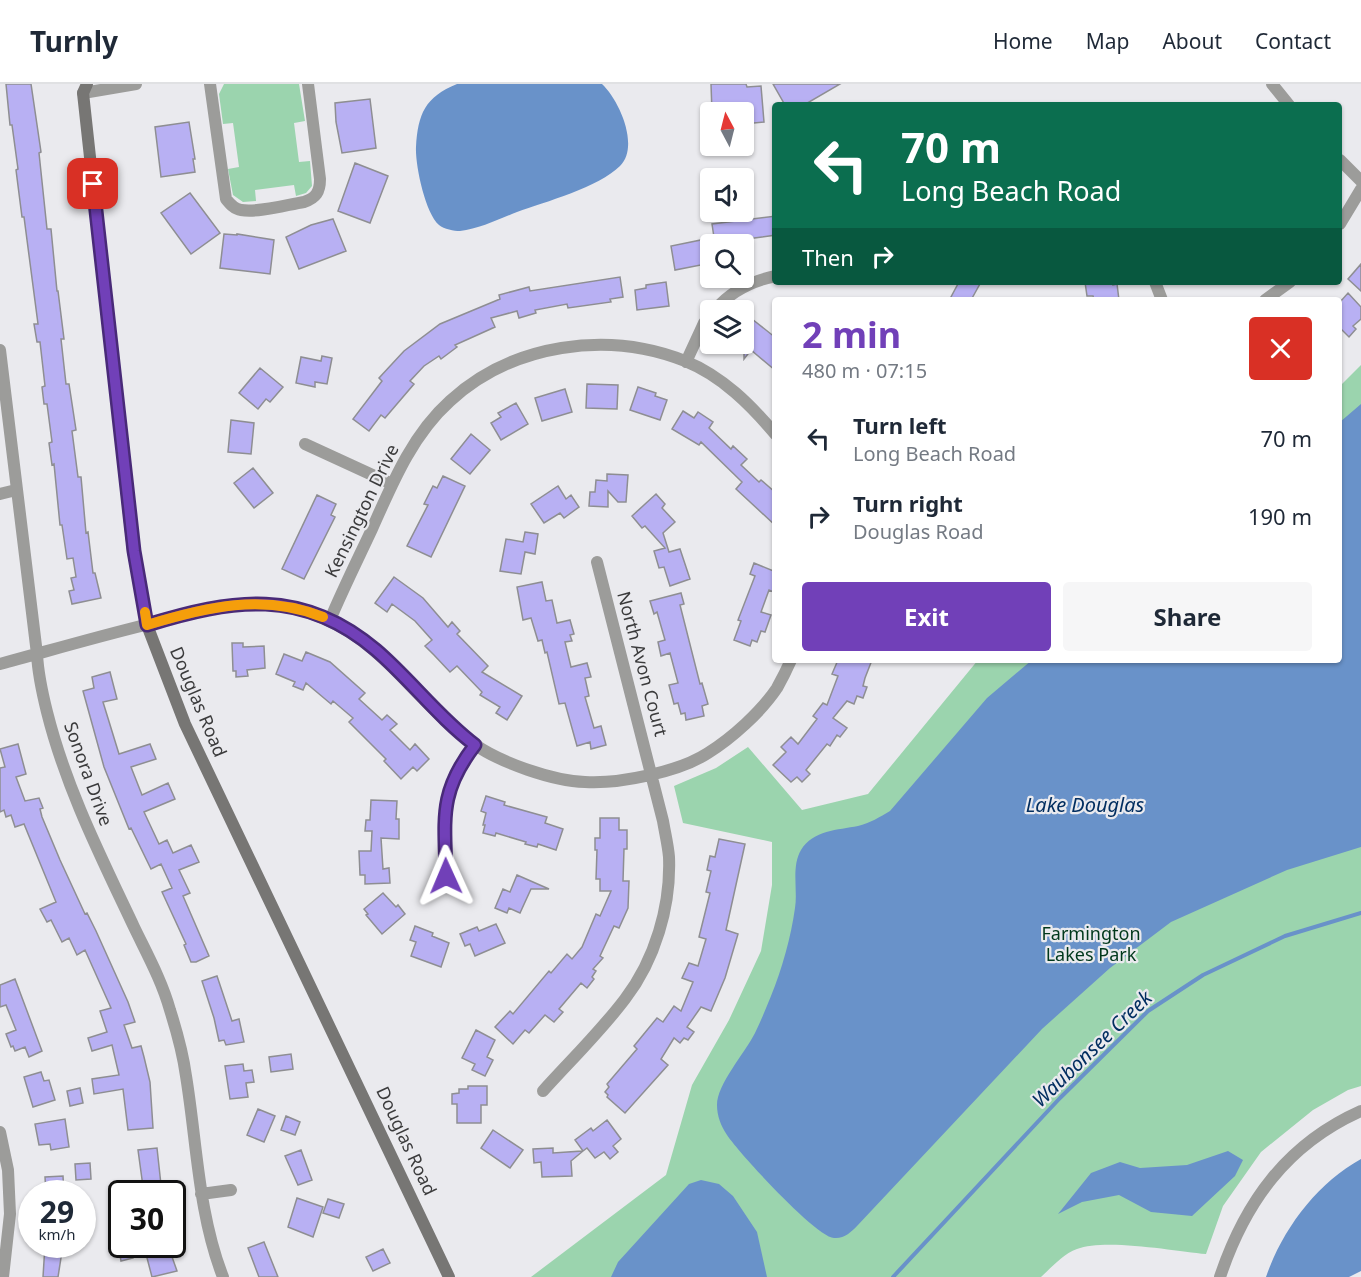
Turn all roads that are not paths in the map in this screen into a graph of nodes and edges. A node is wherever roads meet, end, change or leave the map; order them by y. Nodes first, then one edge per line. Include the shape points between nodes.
1 (136, 84) edge
2 (210, 84) edge
3 (308, 84) edge
4 (1272, 84) edge
5 (82, 87) edge
6 (1287, 102) edge
7 (1342, 162) edge
8 (1361, 181) edge
9 (1361, 189) edge
10 (1342, 221) edge
11 (772, 277) edge
12 (1286, 285) edge
13 (1269, 297) edge
14 (726, 300) edge
15 (700, 332) edge
16 (0, 350) edge
17 (686, 362) junction
18 (772, 430) edge
19 (305, 444) dead end
20 (392, 484) junction
21 (16, 490) junction
22 (0, 494) edge
23 (597, 562) dead end
24 (330, 620) junction
25 (147, 625) junction
26 (37, 654) junction
27 (790, 663) edge
28 (0, 664) edge
29 (475, 745) junction
30 (652, 774) junction
31 (446, 876) dead end
32 (543, 1092) dead end
33 (1361, 1111) edge
34 (0, 1132) edge
35 (231, 1190) dead end
36 (201, 1194) junction
37 (3, 1277) edge
38 (223, 1277) edge
39 (449, 1277) edge
40 (1220, 1277) edge

1 - 5 street
2 - 3 street via 226,199 240,210 250,210 304,202 317,194 320,179
4 - 6 street
5 - 25 street, Douglas Road via 134,551
7 - 8 street
9 - 10 street
11 - 14 street via 749,284
12 - 13 street
15 - 17 street
16 - 21 street, Sonora Drive
17 - 18 street, Kensington Drive via 732,390
17 - 20 street, Kensington Drive via 631,346 591,344 544,350 495,369 450,401 418,437
19 - 20 street
20 - 24 street, Kensington Drive
21 - 22 street
21 - 26 street, Sonora Drive
23 - 30 street, North Avon Court
24 - 25 street via 286,606 258,603 220,606
24 - 29 street via 376,650
25 - 26 street
25 - 39 street, Douglas Road via 185,724
26 - 28 street
26 - 36 street, Sonora Drive via 54,740 74,797 166,996 186,1077
27 - 30 street via 776,690 742,727 706,754
29 - 30 street via 556,778 585,782
29 - 31 street via 454,776 447,796
30 - 32 street, North Avon Court via 669,856 668,892 660,927 645,967 626,999
33 - 40 street via 1340,1120 1287,1159 1249,1208
34 - 37 street via 8,1170 10,1214
35 - 36 street
36 - 38 street, Sonora Drive

